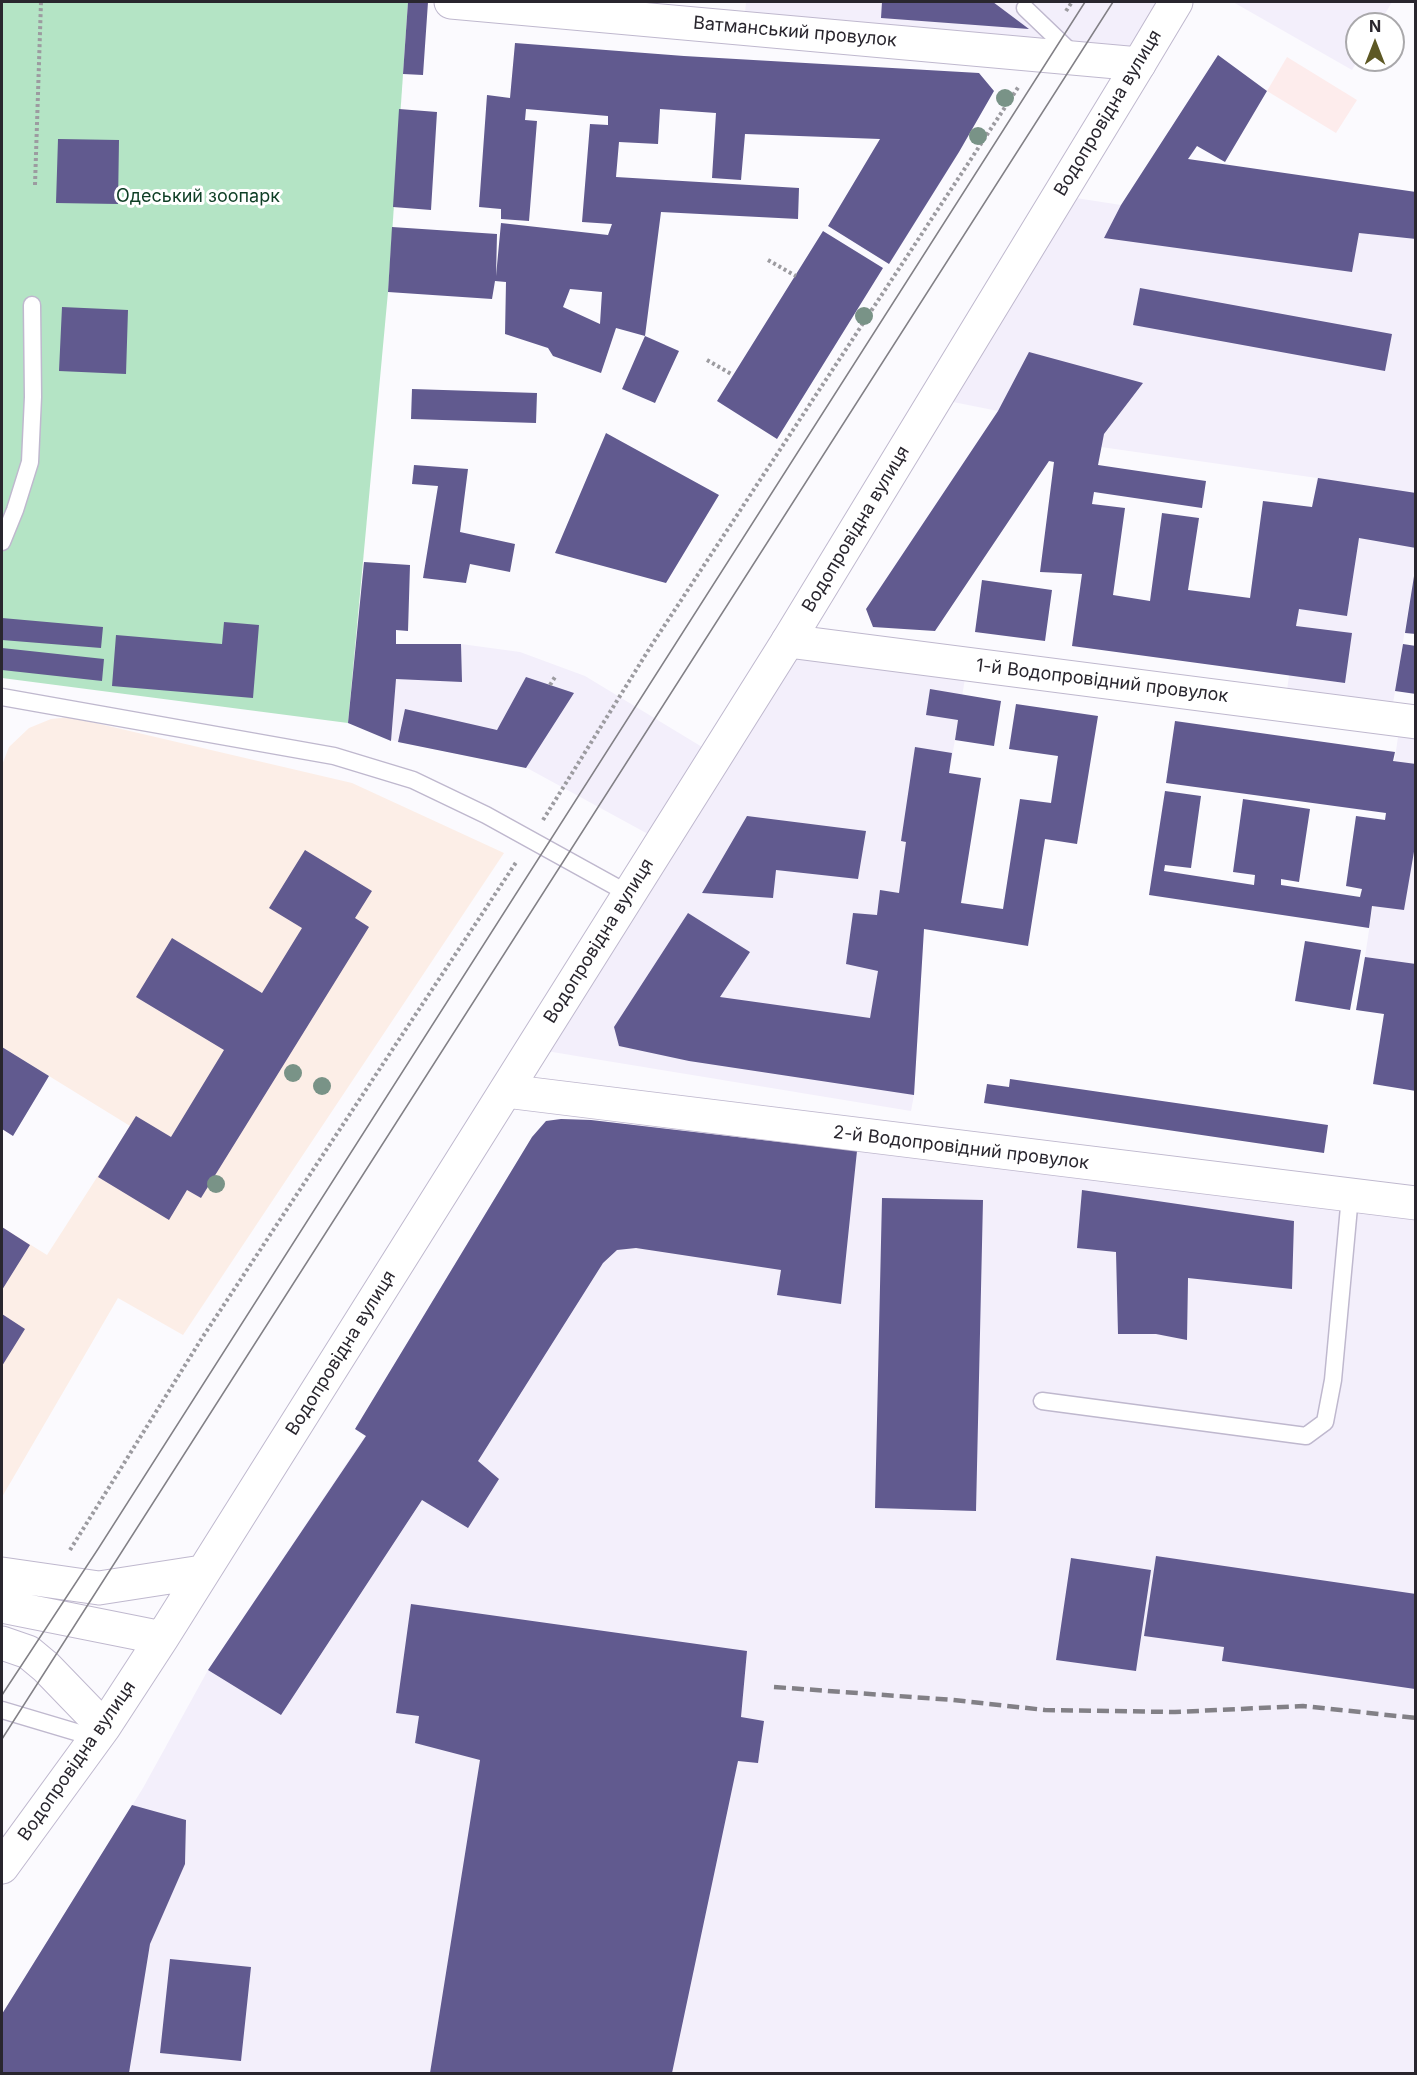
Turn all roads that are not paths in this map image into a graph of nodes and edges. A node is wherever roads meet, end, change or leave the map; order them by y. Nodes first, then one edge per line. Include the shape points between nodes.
1 (451, 2) edge
2 (1176, 2) edge
3 (1025, 8) dead end
4 (1045, 44) junction
5 (1139, 64) junction
6 (32, 304) dead end
7 (2, 542) edge
8 (788, 641) junction
9 (2, 697) edge
10 (1416, 722) edge
11 (629, 894) junction
12 (506, 1091) junction
13 (1350, 1196) junction
14 (1416, 1203) edge
15 (1042, 1401) dead end
16 (202, 1572) junction
17 (2, 1574) edge
18 (2, 1606) edge
19 (162, 1638) junction
20 (2, 1643) edge
21 (2, 1710) edge
22 (100, 1733) junction
23 (2, 1867) edge

1 - 4 main road, Ватманський провулок
2 - 5 main road, Водопровідна вулиця
3 - 4 lane
4 - 5 main road, Ватманський провулок via 1077,59
5 - 8 main road, Водопровідна вулиця
6 - 7 lane via 30,462
8 - 10 main road, 1-й Водопровідний провулок
8 - 11 main road, Водопровідна вулиця
9 - 11 lane via 334,756 413,780 486,815
11 - 12 main road, Водопровідна вулиця
12 - 13 main road, 2-й Водопровідний провулок
12 - 16 main road, Водопровідна вулиця
13 - 14 main road, 2-й Водопровідний провулок
13 - 15 lane via 1333,1380 1325,1422 1306,1436
16 - 17 main road via 99,1588
16 - 19 main road, Водопровідна вулиця
18 - 19 main road
19 - 22 main road, Водопровідна вулиця
20 - 22 main road via 28,1652 46,1667
21 - 22 lane
22 - 23 main road, Водопровідна вулиця

